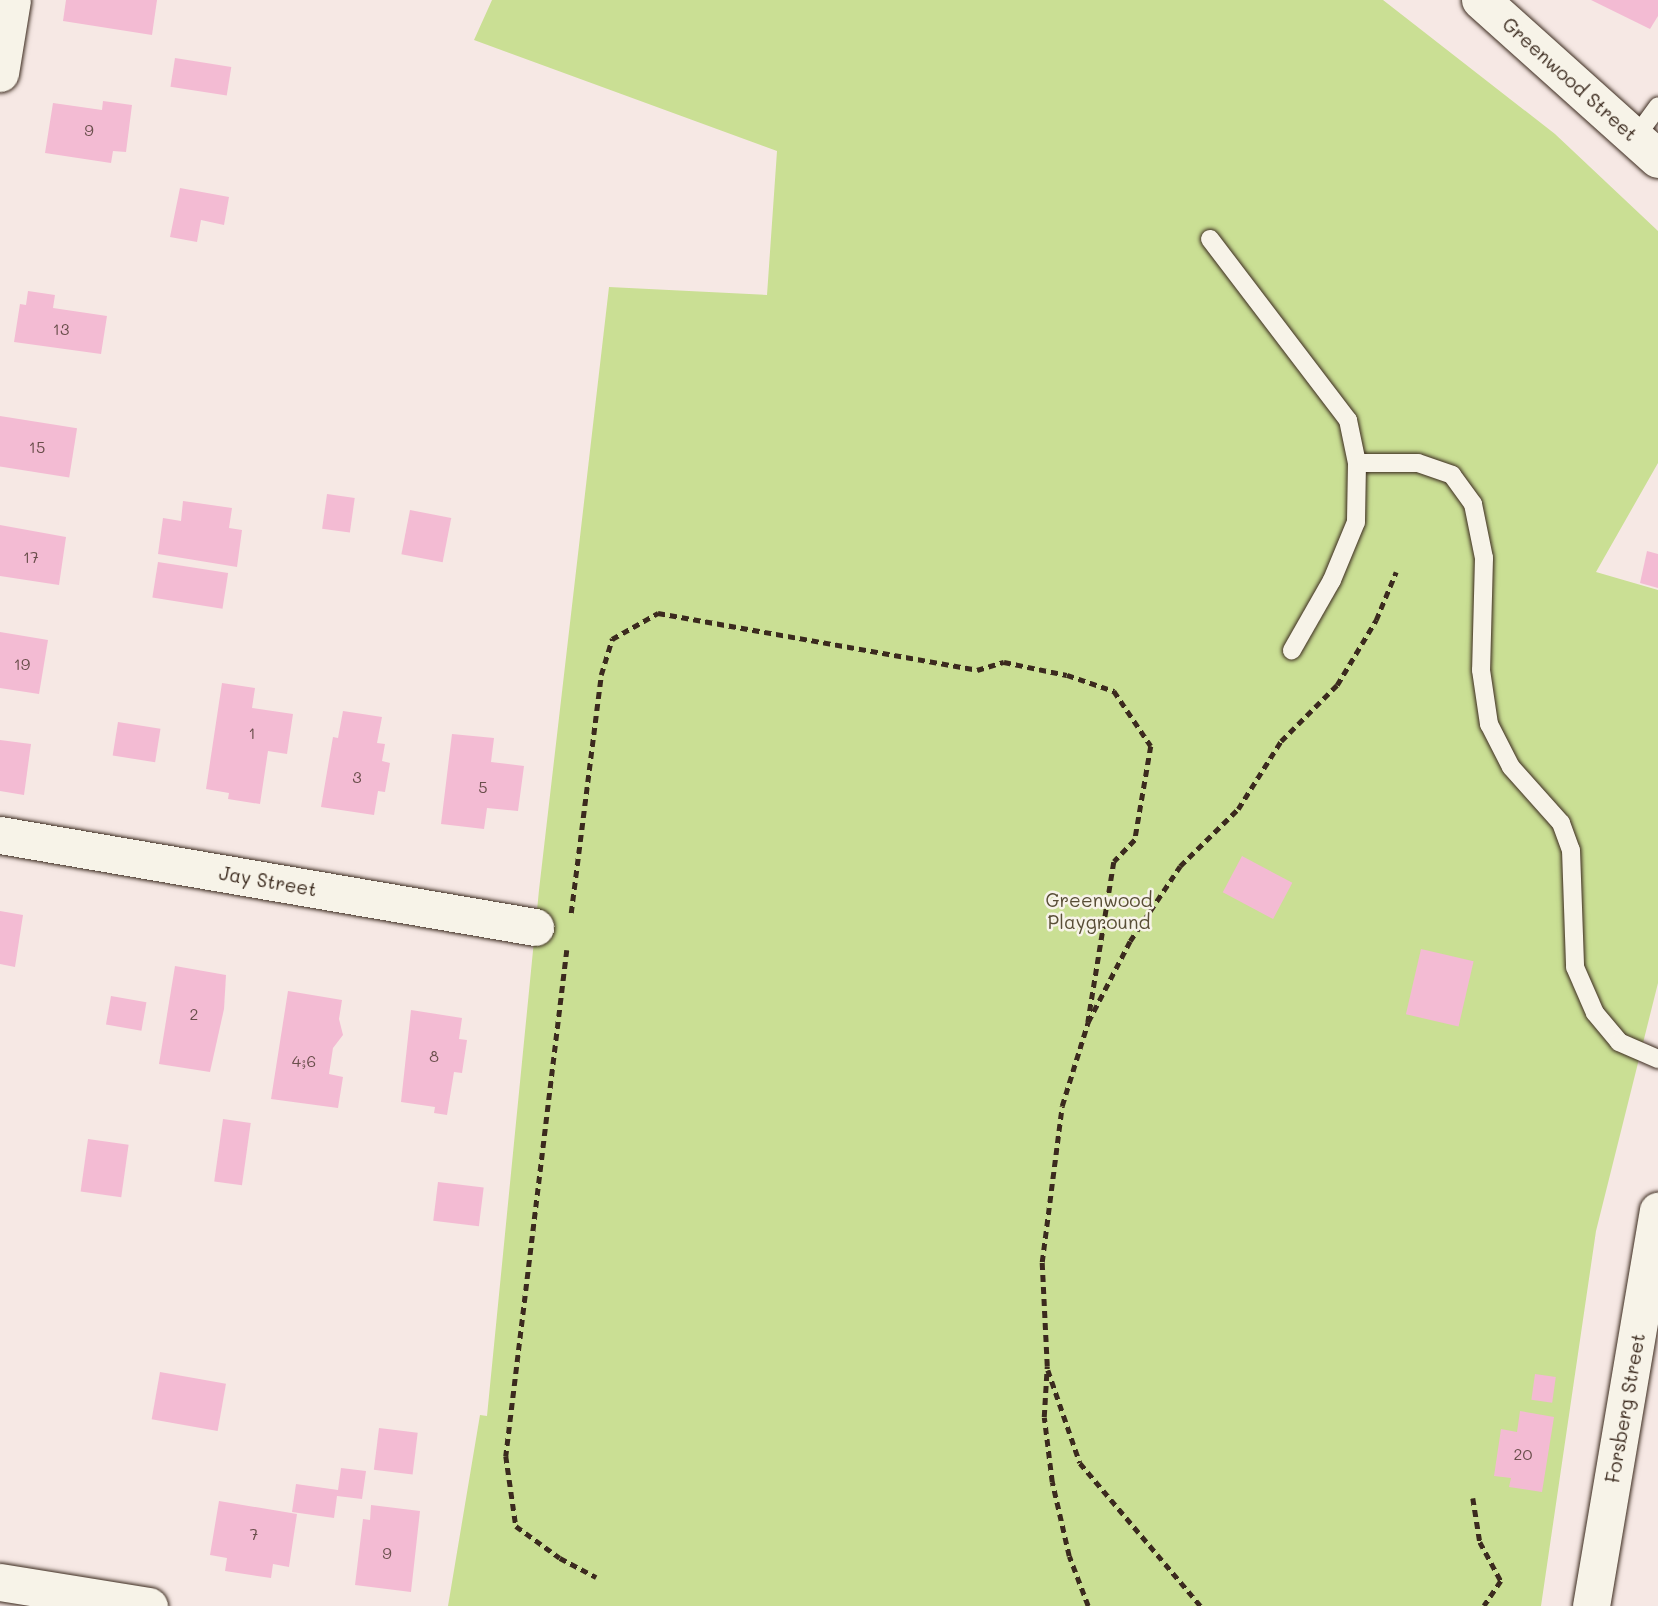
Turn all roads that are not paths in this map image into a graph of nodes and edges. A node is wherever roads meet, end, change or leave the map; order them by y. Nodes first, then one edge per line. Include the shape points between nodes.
1 (12, 0) edge
2 (1481, 0) edge
3 (0, 73) edge
4 (1658, 106) edge
5 (1647, 148) edge
6 (1210, 239) dead end
7 (1357, 463) junction
8 (1292, 650) dead end
9 (0, 835) edge
10 (558, 929) road end
11 (1658, 1059) edge
12 (1658, 1211) edge
13 (0, 1582) edge
14 (149, 1606) edge
15 (1591, 1606) edge

1 - 3 street
2 - 5 main road, Greenwood Street
4 - 5 lane
6 - 7 lane via 1348,420
7 - 8 lane via 1356,522 1332,580
7 - 11 lane via 1418,463 1452,475 1473,504 1484,558 1481,670 1489,724 1511,767 1560,823 1571,850 1575,967 1595,1013 1619,1042
9 - 10 street, Jay Street
12 - 15 street, Forsberg Street
13 - 14 street

